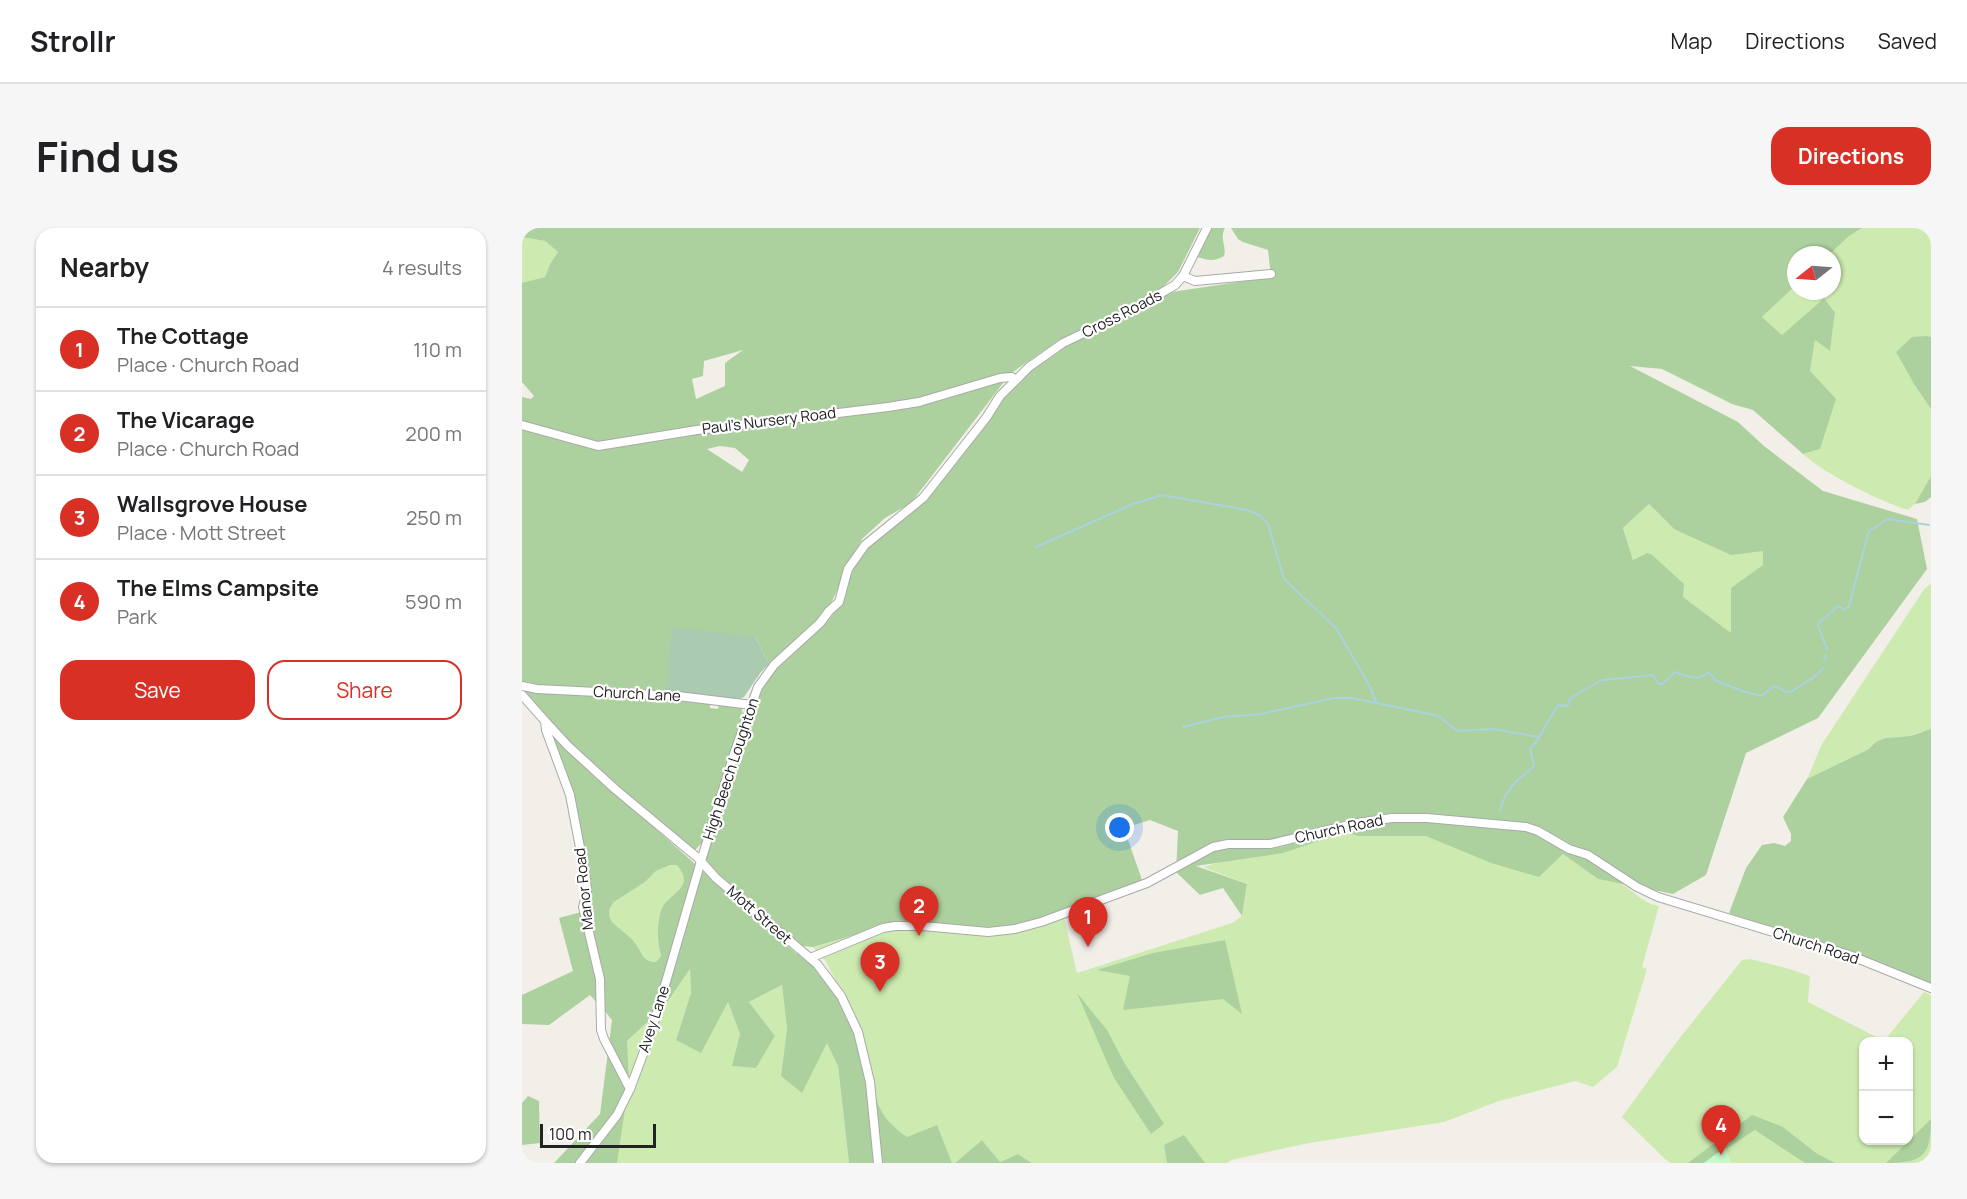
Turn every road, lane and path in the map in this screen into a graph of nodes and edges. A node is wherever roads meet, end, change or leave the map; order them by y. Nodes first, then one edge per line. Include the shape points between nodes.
1 (1207, 228) edge
2 (1271, 274) dead end
3 (1183, 276) junction
4 (1015, 380) junction
5 (522, 425) edge
6 (522, 686) edge
7 (522, 695) edge
8 (752, 705) junction
9 (545, 721) junction
10 (701, 861) junction
11 (810, 958) junction
12 (1931, 988) edge
13 (630, 1089) junction
14 (580, 1163) edge
15 (878, 1163) edge

1 - 3 street, Cross Roads
2 - 3 street via 1195,281
3 - 4 street, Cross Roads via 1169,290 1063,343
4 - 5 street, Paul's Nursery Road via 1000,378 919,402 598,446
4 - 8 street, High Beech Loughton via 923,498 865,545 848,568 839,602 774,665 758,687
6 - 8 street, Church Lane
7 - 9 street, Manor Road
8 - 10 street, High Beech Loughton
9 - 10 street, Mott Street via 615,789
9 - 13 street, Manor Road via 578,830 587,892 583,907 600,979 604,1039
10 - 11 street, Mott Street
10 - 13 street, Avey Lane via 652,1030
11 - 12 street, Church Road via 895,926 988,932 1041,922 1147,884 1213,847 1270,844 1377,819 1427,818 1538,831 1588,855 1658,897 1849,955
11 - 15 street, Mott Street via 841,996 858,1032 870,1082
13 - 14 street, Avey Lane via 617,1114

